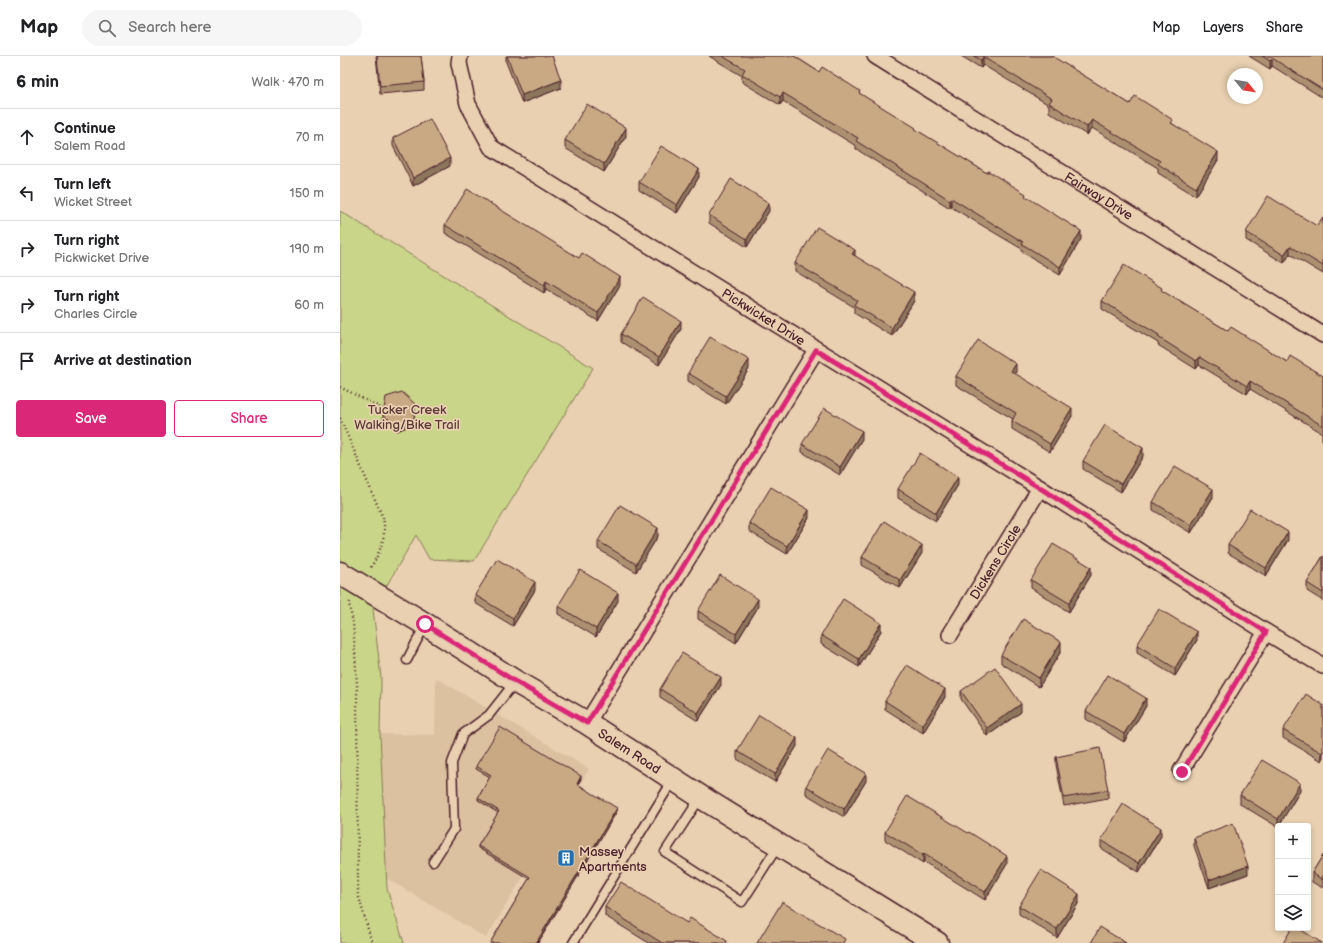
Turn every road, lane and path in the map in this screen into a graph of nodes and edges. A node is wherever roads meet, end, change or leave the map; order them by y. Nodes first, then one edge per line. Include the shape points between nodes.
1 (460, 56) edge
2 (874, 56) edge
3 (1323, 335) edge
4 (816, 350) junction
5 (340, 387) edge
6 (385, 410) edge
7 (340, 418) edge
8 (1040, 488) junction
9 (340, 573) edge
10 (367, 573) dead end
11 (349, 604) dead end
12 (425, 624) junction
13 (1266, 632) junction
14 (950, 636) dead end
15 (407, 660) dead end
16 (1323, 666) edge
17 (516, 682) junction
18 (587, 723) junction
19 (1182, 772) dead end
20 (673, 779) junction
21 (701, 797) junction
22 (779, 845) junction
23 (433, 862) dead end
24 (372, 943) edge
25 (573, 943) edge
26 (937, 943) edge

1 - 4 street, Pickwicket Drive via 459,63 468,104 491,147
2 - 3 street, Fairway Drive
4 - 8 street, Pickwicket Drive
4 - 18 street
5 - 6 path
7 - 10 path via 383,518 385,534
8 - 13 street, Pickwicket Drive
8 - 14 street, Dickens Circle
9 - 12 main road, Salem Road
11 - 24 path via 353,623 356,684 358,894
12 - 15 lane
12 - 17 main road, Salem Road
13 - 16 street, Pickwicket Drive
13 - 19 street
17 - 18 main road, Salem Road
17 - 23 lane via 489,715 463,734 452,763 454,829
18 - 20 main road, Salem Road
20 - 21 main road, Salem Road
20 - 25 lane, Salem Road
21 - 22 main road, Salem Road
21 - 22 lane via 665,852 742,902
22 - 26 main road, Salem Road

